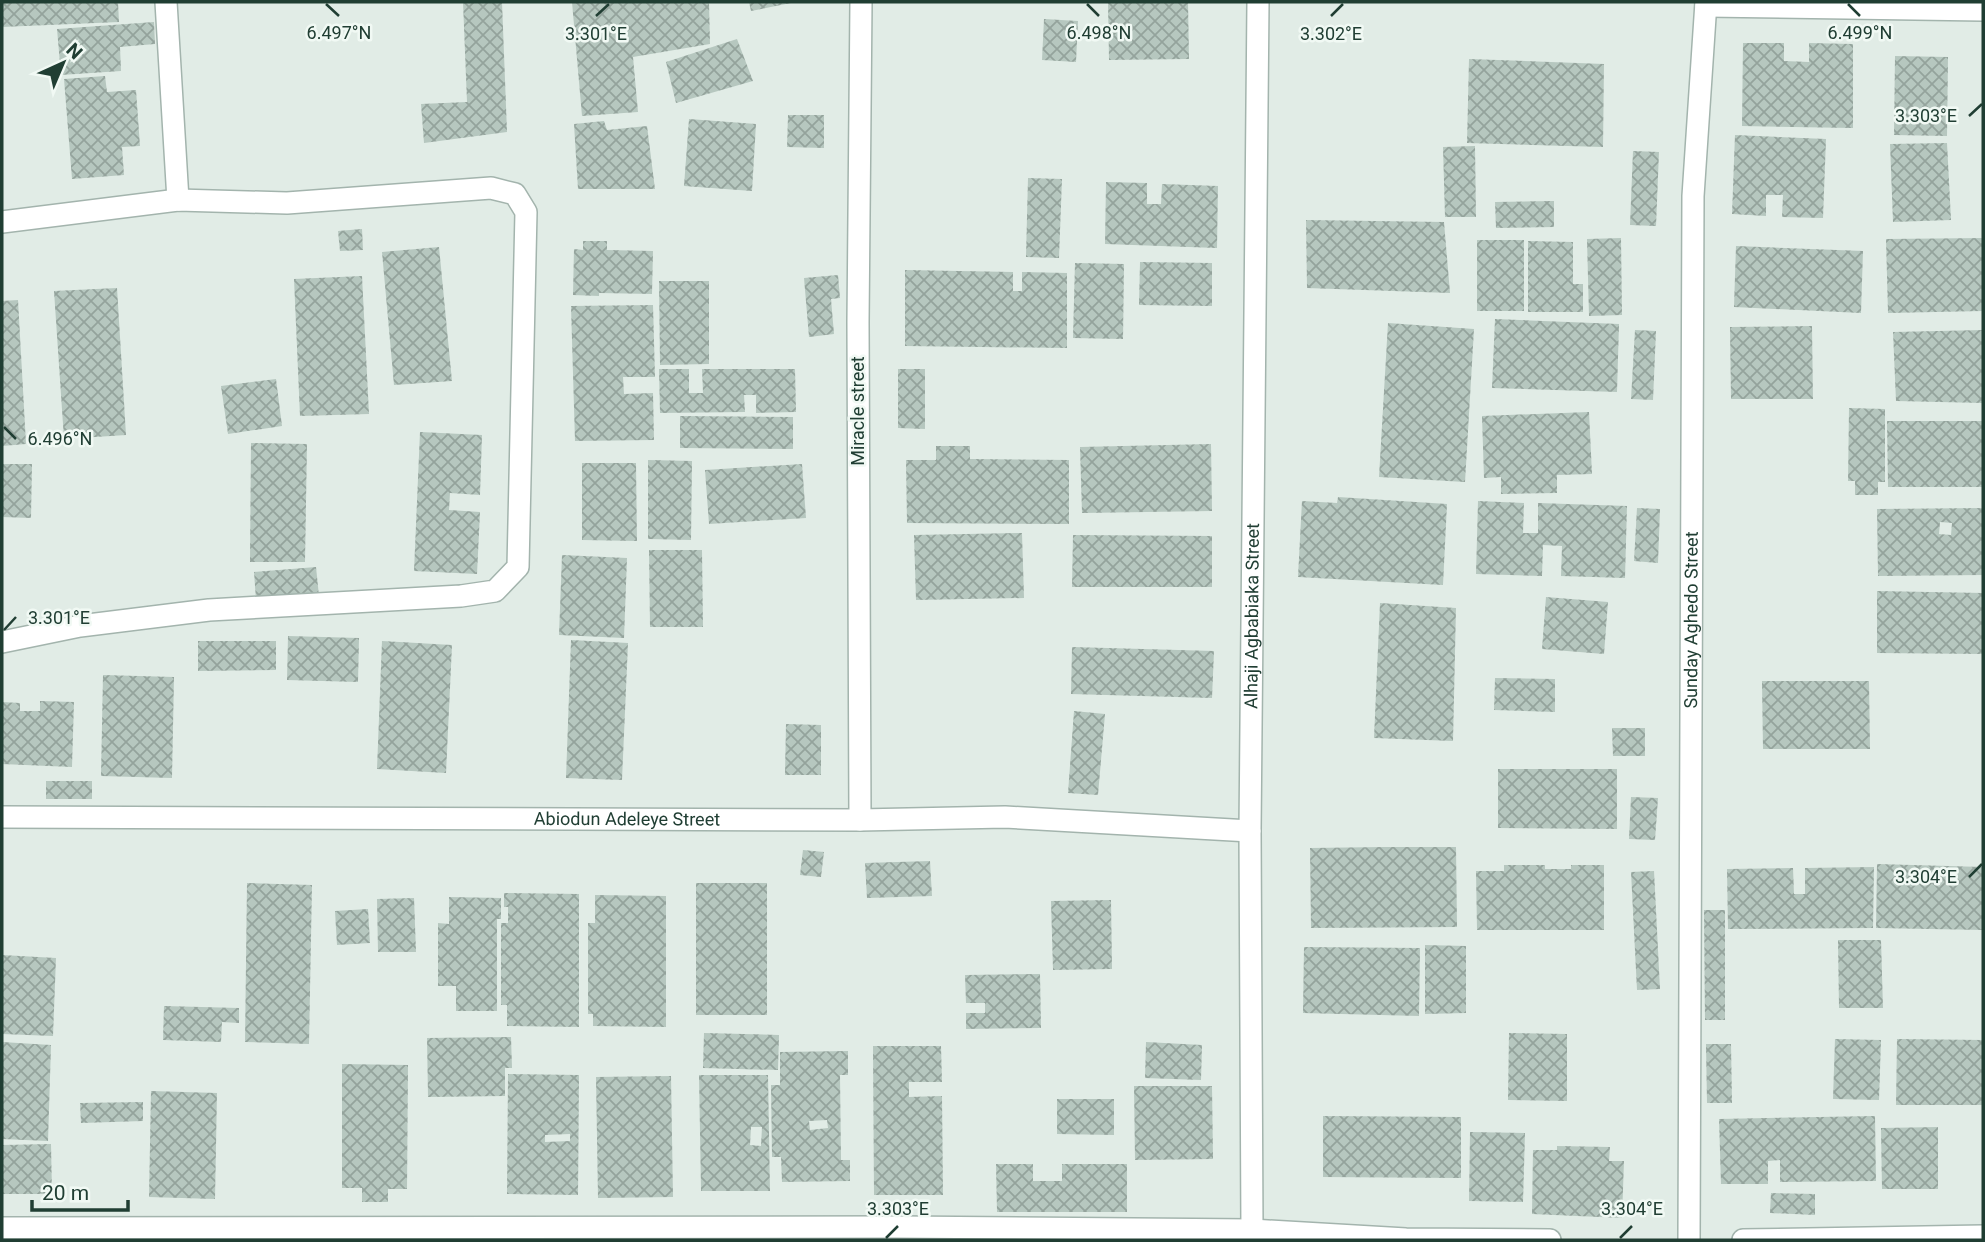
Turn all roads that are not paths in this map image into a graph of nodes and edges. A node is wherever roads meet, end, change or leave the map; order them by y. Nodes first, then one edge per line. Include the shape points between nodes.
1 (166, 2) edge
2 (860, 2) edge
3 (1258, 2) edge
4 (1706, 4) edge
5 (1983, 10) edge
6 (178, 200) junction
7 (2, 222) edge
8 (2, 642) edge
9 (2, 817) edge
10 (860, 820) junction
11 (1250, 831) junction
12 (2, 1228) edge
13 (1252, 1230) junction
14 (1983, 1236) edge
15 (1550, 1240) edge
16 (1689, 1240) edge
17 (1743, 1240) edge

1 - 6 street
2 - 10 street, Miracle street
3 - 11 street, Alhaji Agbabiaka Street
4 - 5 street
4 - 16 street, Sunday Aghedo Street via 1693,196
6 - 7 street
6 - 8 street via 287,203 491,188 515,194 526,212 518,567 495,591 461,596 209,610 80,626
9 - 10 street, Abiodun Adeleye Street
10 - 11 street, Abiodun Adeleye Street via 1005,817
11 - 13 street, Alhaji Agbabiaka Street
12 - 13 street
13 - 15 street via 1406,1239
14 - 17 street

